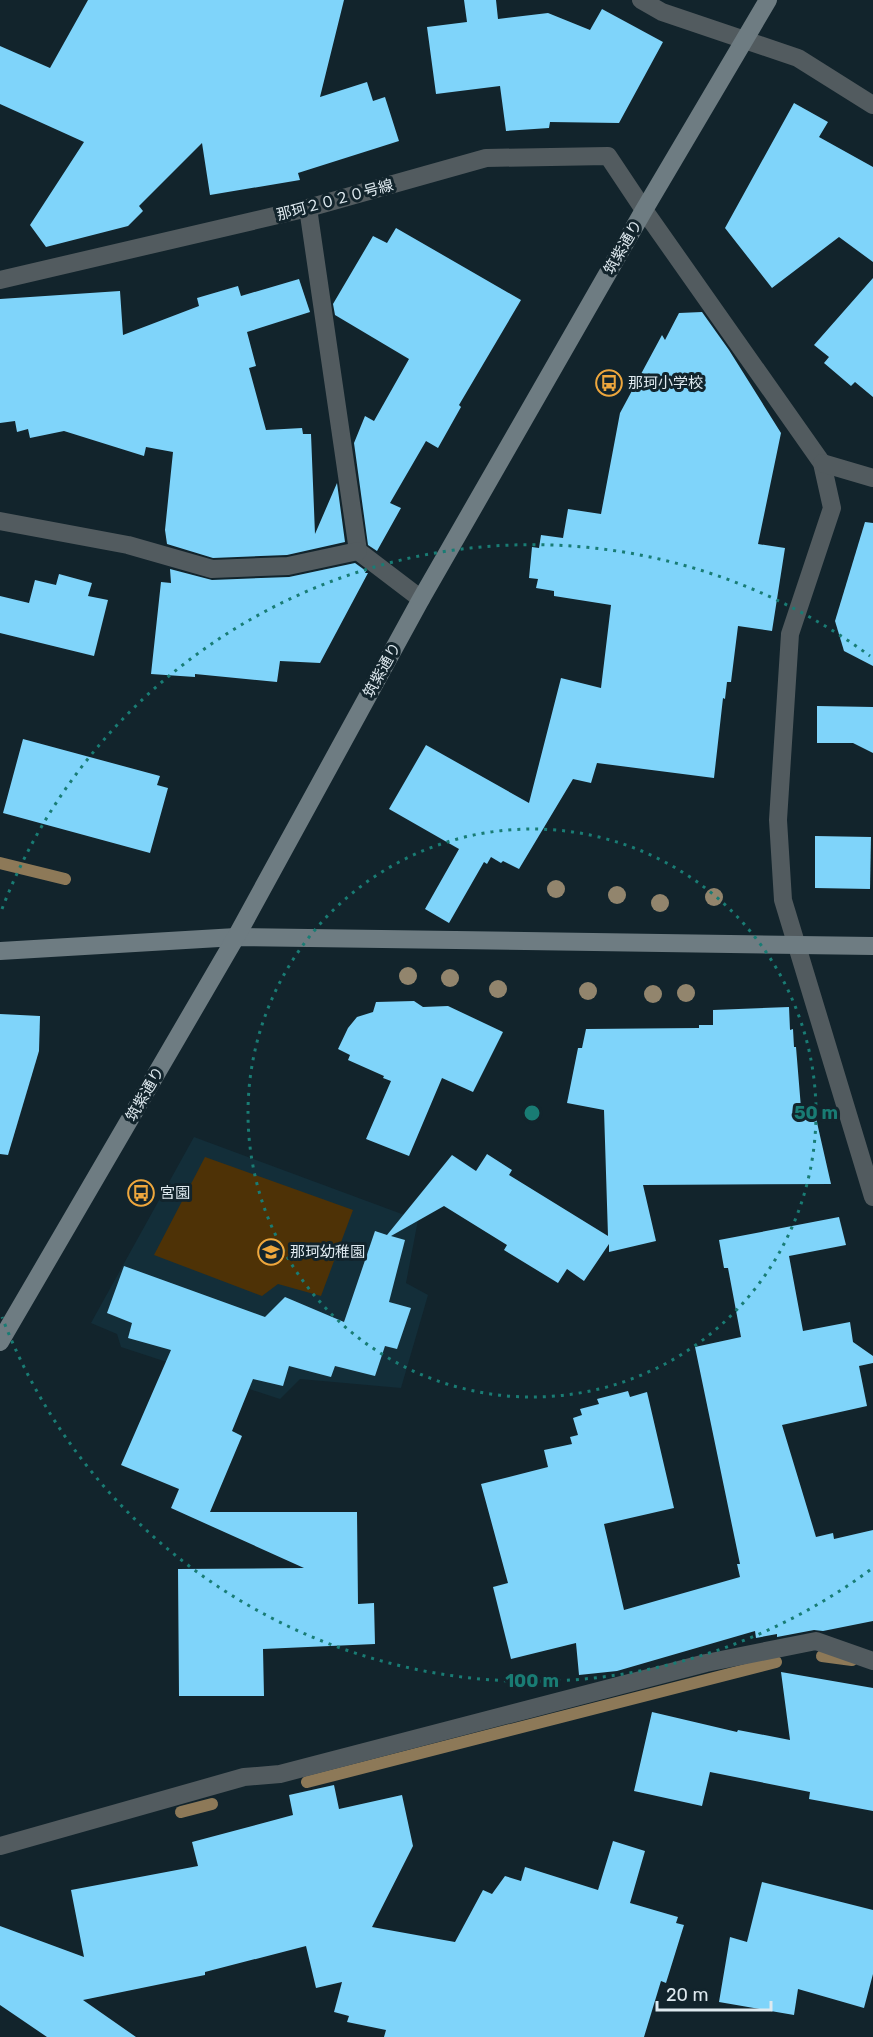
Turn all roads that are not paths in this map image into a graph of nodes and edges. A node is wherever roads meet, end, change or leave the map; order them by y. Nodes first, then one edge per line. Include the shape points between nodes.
1 (641, 0) edge
2 (768, 0) edge
3 (745, 40) junction
4 (873, 105) edge
5 (308, 208) junction
6 (644, 210) junction
7 (0, 280) edge
8 (822, 463) junction
9 (873, 478) edge
10 (0, 521) edge
11 (358, 551) junction
12 (421, 599) junction
13 (236, 938) junction
14 (796, 944) junction
15 (873, 946) edge
16 (0, 951) edge
17 (873, 1197) edge
18 (0, 1342) edge
19 (873, 1661) edge
20 (0, 1846) edge

1 - 3 street via 662,12
2 - 3 street, 筑紫通り
3 - 4 street via 798,58
3 - 6 street, 筑紫通り
5 - 6 street, 那珂２０２０号線 via 486,158 608,156
5 - 7 street, 那珂２０２０号線
5 - 11 street
6 - 8 street
6 - 12 street, 筑紫通り
8 - 9 street
8 - 14 street via 832,508 790,634 778,820 783,900
10 - 11 street via 128,545 213,569 288,566
11 - 12 street
12 - 13 street, 筑紫通り
13 - 14 street
13 - 16 street
13 - 18 street, 筑紫通り
14 - 15 street
14 - 17 street
19 - 20 street via 816,1641 706,1663 280,1774 244,1776

